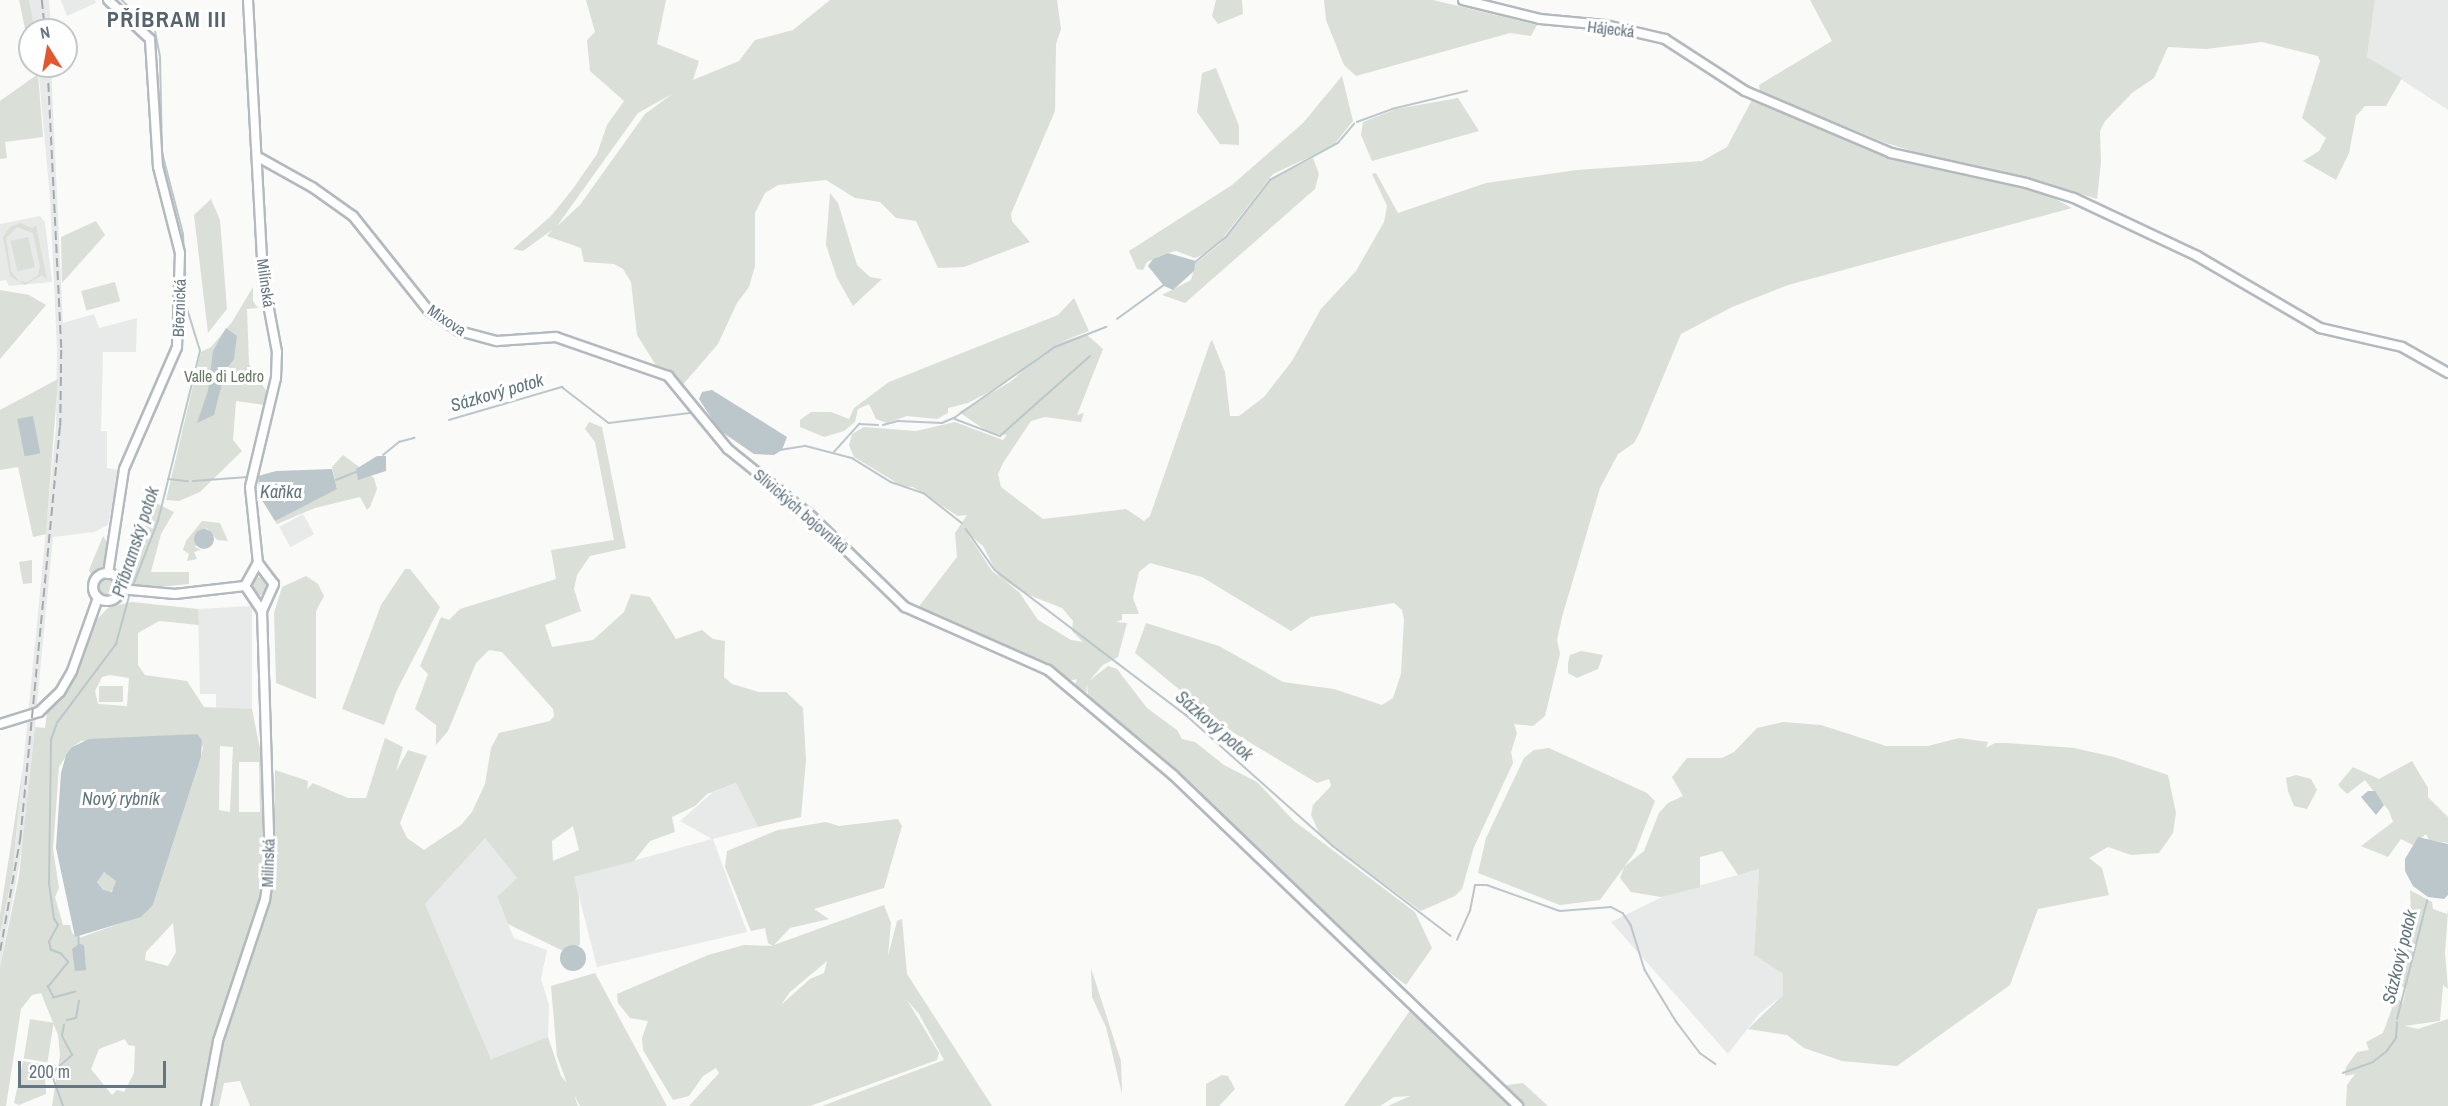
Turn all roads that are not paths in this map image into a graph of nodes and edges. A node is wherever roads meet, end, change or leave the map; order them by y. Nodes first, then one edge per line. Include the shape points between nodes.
1 (108, 0) edge
2 (248, 0) edge
3 (1463, 0) edge
4 (258, 157) junction
5 (2448, 373) edge
6 (681, 390) joint
7 (258, 563) junction
8 (254, 572) junction
9 (265, 572) junction
10 (108, 574) junction
11 (245, 586) junction
12 (128, 591) junction
13 (98, 598) junction
14 (267, 598) junction
15 (256, 600) junction
16 (262, 611) junction
17 (0, 724) edge
18 (206, 1106) edge
19 (1518, 1106) edge

1 - 10 street, Březnická via 147,34 151,43 158,167 180,253 177,347 124,469
2 - 4 main road, Milínská
3 - 5 street, Hájecká via 1540,19 1605,25 1652,35 1745,90 1891,153 2026,183 2074,198 2197,256 2320,328 2402,347
4 - 6 street, Mixova via 304,182 352,216 428,310 459,331 497,341 546,336 567,339 662,373
4 - 7 main road, Milínská via 263,278 276,334 277,366 251,481
6 - 19 street, Slivických bojovníků via 728,449 811,516 905,607 1040,665 1173,775
7 - 8 main road, Milínská
7 - 9 main road
8 - 9 main road
8 - 11 main road, Milínská
9 - 14 main road, Milínská via 274,584
10 - 12 street
10 - 13 street, Březnická via 94,581 93,590
11 - 12 street via 175,594
11 - 15 main road, Milínská
12 - 13 street via 109,601
13 - 17 street, Březnická via 72,671 60,692 39,712
14 - 15 main road
14 - 16 main road, Milínská
15 - 16 main road, Milínská
16 - 18 main road, Milínská via 268,885 218,1041

